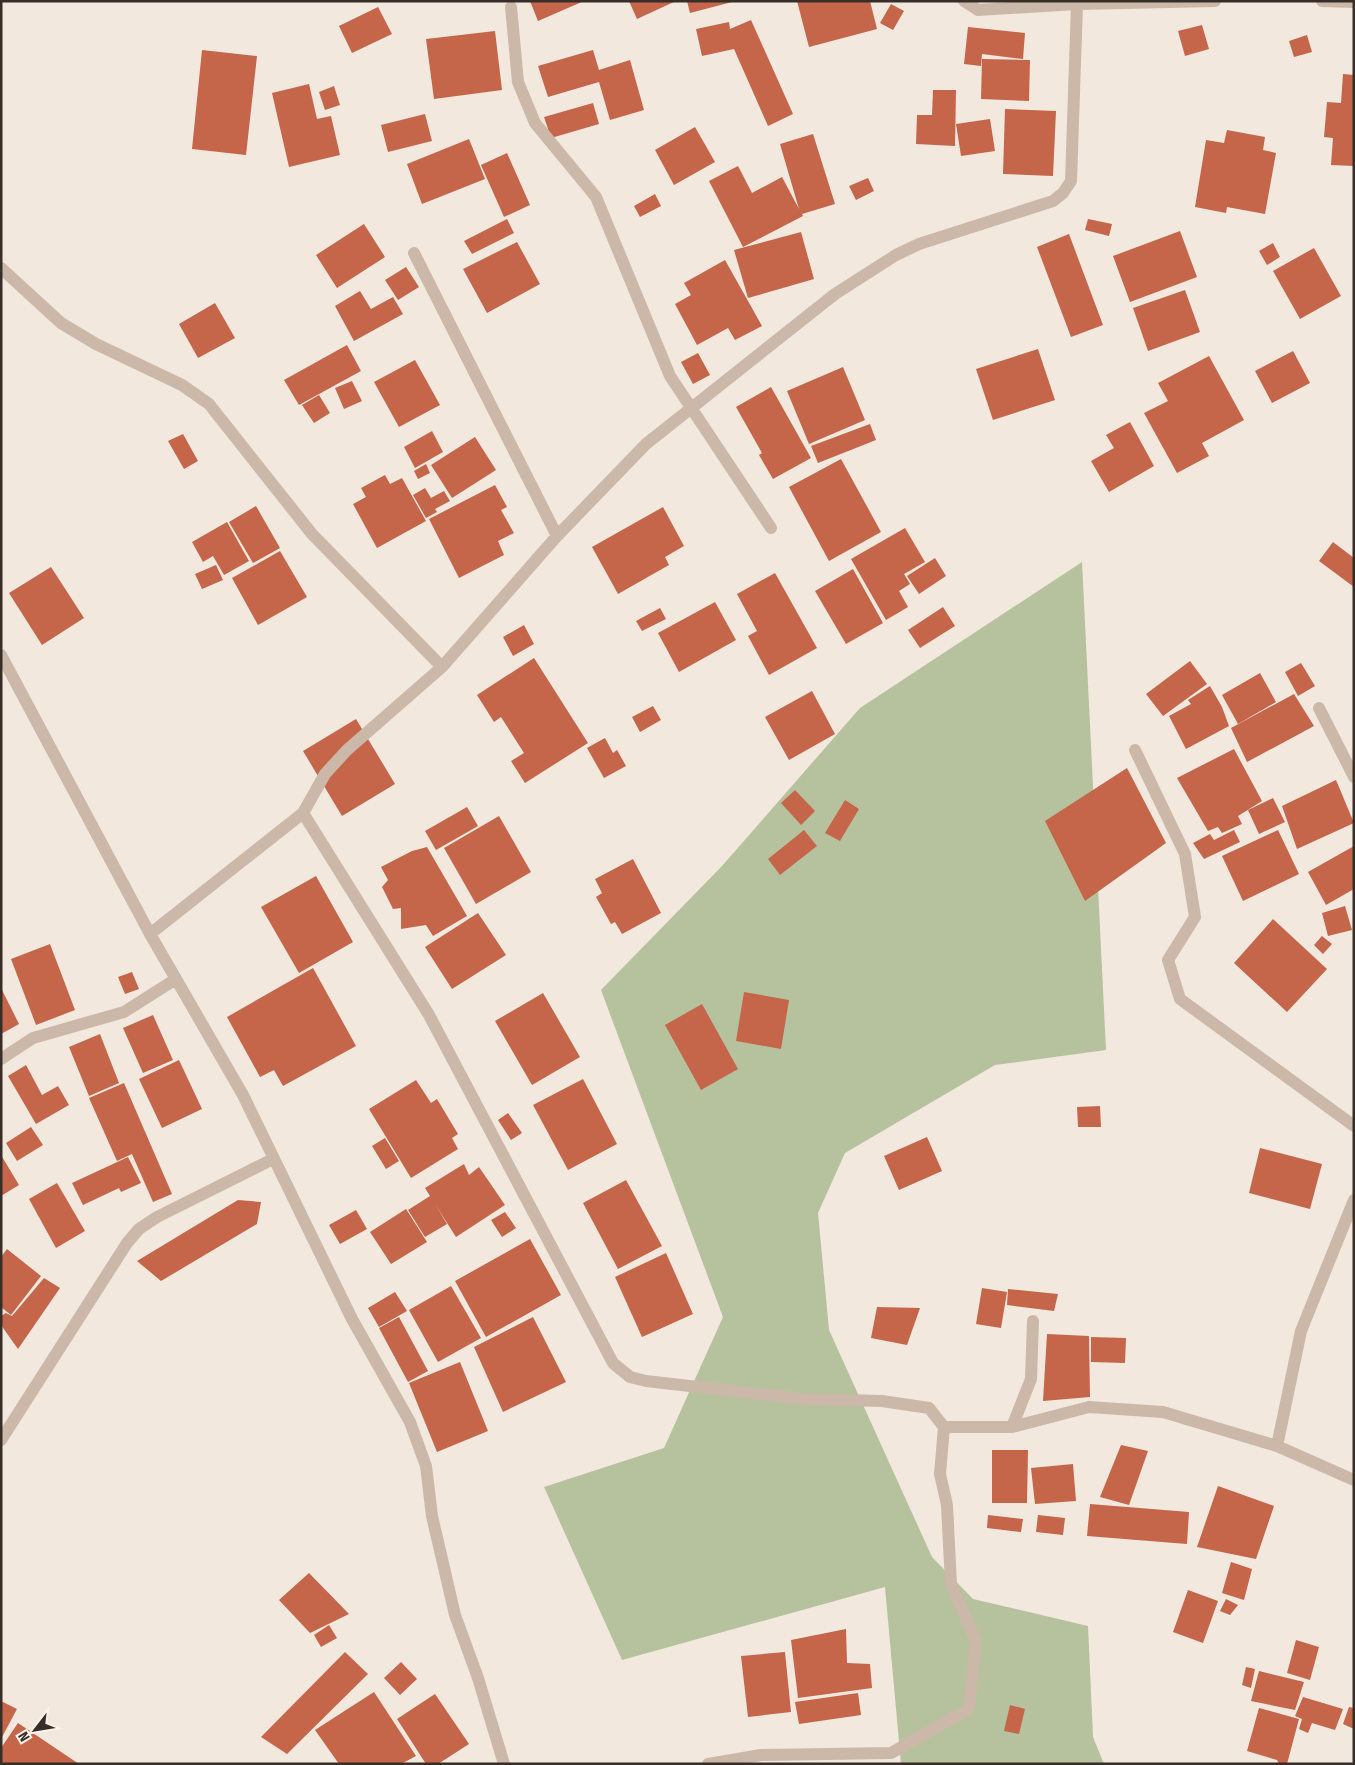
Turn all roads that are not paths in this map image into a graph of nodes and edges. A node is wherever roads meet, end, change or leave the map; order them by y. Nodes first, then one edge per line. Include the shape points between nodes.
1 (964, 1) edge
2 (1216, 1) edge
3 (1322, 1) edge
4 (1354, 2) edge
5 (1077, 4) junction
6 (511, 7) dead end
7 (414, 254) dead end
8 (1, 268) edge
9 (691, 409) junction
10 (771, 528) dead end
11 (557, 536) junction
12 (1, 655) edge
13 (442, 667) junction
14 (1319, 708) dead end
15 (1135, 750) dead end
16 (1354, 777) edge
17 (303, 813) junction
18 (150, 934) junction
19 (176, 979) junction
20 (1, 1059) edge
21 (1354, 1126) edge
22 (273, 1159) junction
23 (1354, 1200) edge
24 (1034, 1321) dead end
25 (944, 1427) junction
26 (1012, 1427) junction
27 (1, 1440) edge
28 (1277, 1446) junction
29 (1354, 1480) edge
30 (504, 1764) edge
31 (708, 1764) edge

1 - 5 street via 978,10
2 - 5 street
3 - 4 street
5 - 9 street via 1071,181 1063,193 1053,201 920,244 896,255 835,294
6 - 9 street via 518,82 535,123 596,197 670,376
7 - 11 street
8 - 13 street via 62,323 96,344 182,385 209,404 312,534
9 - 10 street
9 - 11 street via 646,444
11 - 13 street
12 - 18 street
13 - 17 street via 347,750 325,774
14 - 16 street
15 - 21 street via 1184,854 1195,917 1168,960 1180,999
17 - 18 street
17 - 25 street via 429,1015 613,1363 630,1377 646,1381 804,1400 882,1401 929,1408
18 - 19 street
19 - 20 street via 124,1012 33,1038
19 - 22 street via 243,1095
22 - 27 street via 156,1217 139,1229
22 - 30 street via 352,1319 410,1422 426,1466 432,1516 454,1615 478,1678
23 - 28 street via 1301,1331
24 - 26 street via 1031,1379
25 - 26 street
25 - 31 street via 940,1474 947,1506 952,1584 976,1641 969,1709 891,1753 761,1755
26 - 28 street via 1089,1407 1127,1408 1163,1412
28 - 29 street

